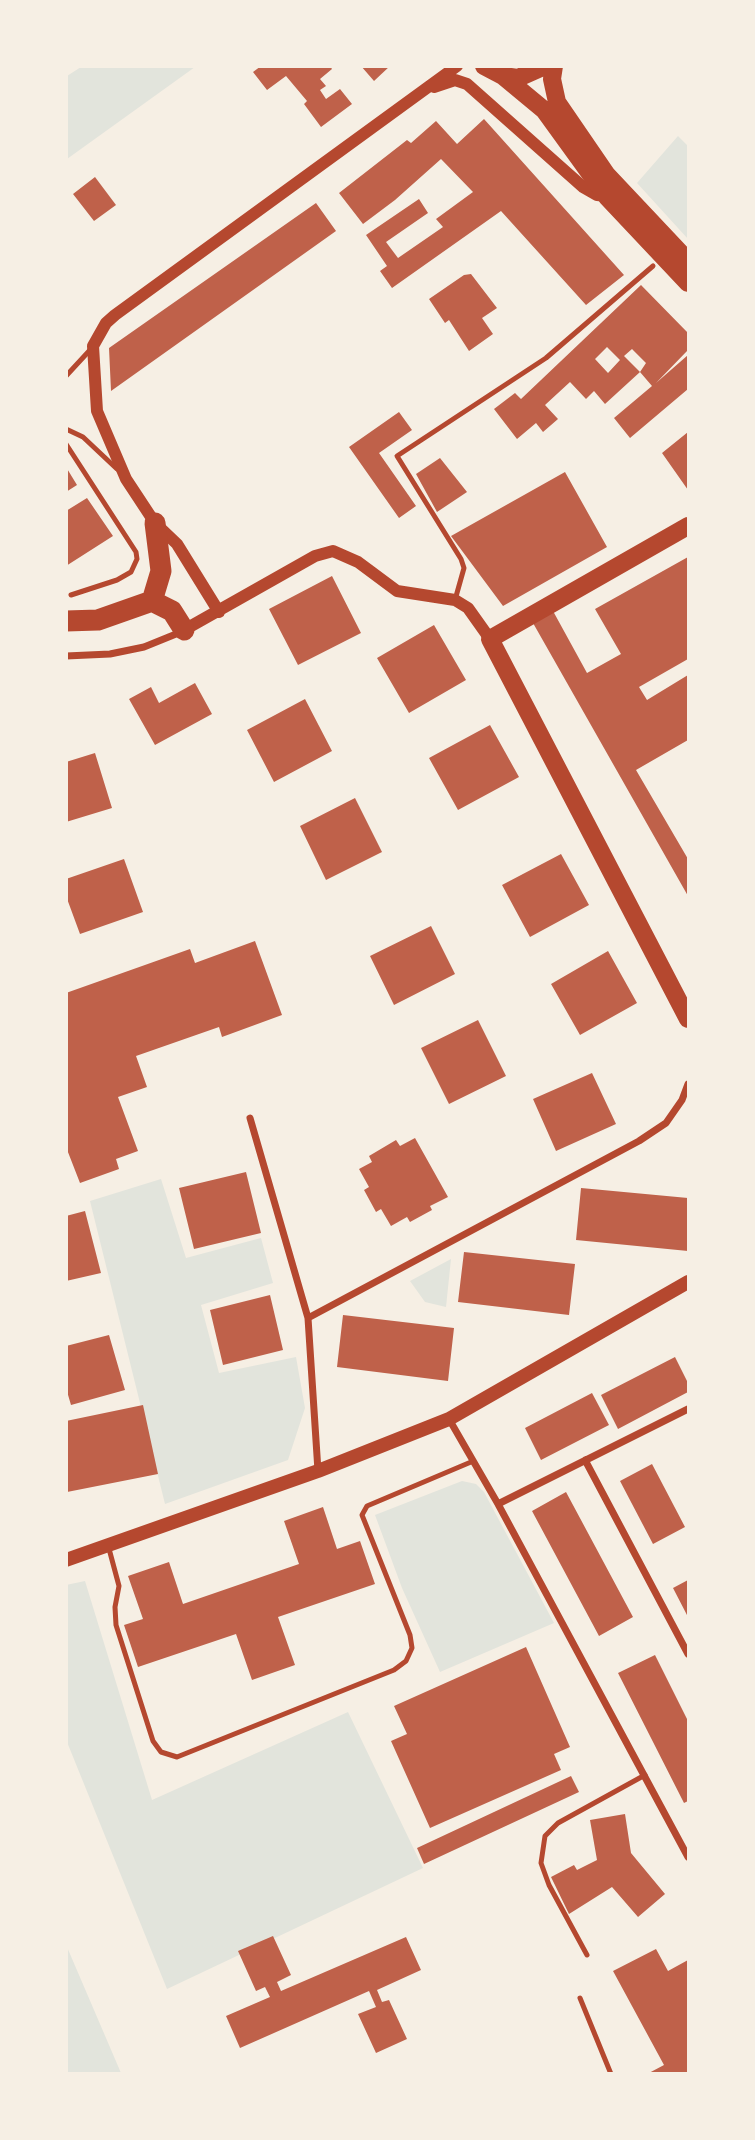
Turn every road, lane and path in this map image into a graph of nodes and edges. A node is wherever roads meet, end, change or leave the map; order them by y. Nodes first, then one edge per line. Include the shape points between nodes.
1 (457, 66) edge
2 (484, 66) edge
3 (545, 66) edge
4 (554, 66) edge
5 (503, 76) junction
6 (430, 88) junction
7 (607, 197) junction
8 (688, 261) edge
9 (653, 266) dead end
10 (688, 283) edge
11 (93, 346) junction
12 (66, 376) edge
13 (66, 429) edge
14 (66, 444) edge
15 (126, 479) junction
16 (155, 523) junction
17 (688, 526) edge
18 (71, 595) dead end
19 (455, 600) junction
20 (152, 601) junction
21 (219, 612) junction
22 (66, 621) edge
23 (184, 630) junction
24 (490, 639) junction
25 (66, 656) edge
26 (686, 1015) edge
27 (688, 1030) edge
28 (688, 1084) edge
29 (250, 1118) dead end
30 (688, 1282) edge
31 (308, 1318) junction
32 (688, 1409) edge
33 (449, 1419) junction
34 (585, 1460) junction
35 (471, 1462) junction
36 (318, 1471) junction
37 (498, 1504) junction
38 (107, 1545) junction
39 (66, 1560) edge
40 (688, 1654) edge
41 (645, 1775) junction
42 (688, 1857) edge
43 (587, 1955) dead end
44 (580, 1998) dead end
45 (611, 2074) edge

1 - 6 street
2 - 5 main road
3 - 5 main road via 518,78
4 - 8 main road via 557,102 607,175
5 - 7 main road via 554,121
6 - 7 street via 454,80 467,84 583,187
6 - 11 street via 115,315
7 - 10 main road
9 - 19 lane via 547,358 397,456 461,559 464,568
11 - 12 lane
11 - 15 street via 97,411
13 - 15 lane via 83,437
14 - 18 lane via 137,559 131,572 117,580
15 - 16 street
16 - 20 highway via 161,571
16 - 21 street via 177,544
17 - 24 main road
19 - 21 street via 397,590 358,562 333,551 315,556
19 - 24 street via 468,608
20 - 22 highway via 98,620
20 - 23 highway via 172,611
21 - 23 street
23 - 25 street via 144,647
24 - 26 main road
26 - 27 street
28 - 31 street via 666,1123 639,1141
29 - 31 street
30 - 33 main road
31 - 36 street
32 - 34 street
33 - 35 street
33 - 36 main road
34 - 37 street
34 - 40 street
35 - 37 street
35 - 38 lane via 368,1506 362,1516 410,1635 412,1648 406,1661 394,1670 177,1757 161,1752 153,1741 116,1625 119,1586
36 - 38 main road
37 - 41 street
38 - 39 main road
41 - 42 street
41 - 43 lane via 558,1823 545,1836 541,1863
44 - 45 lane

